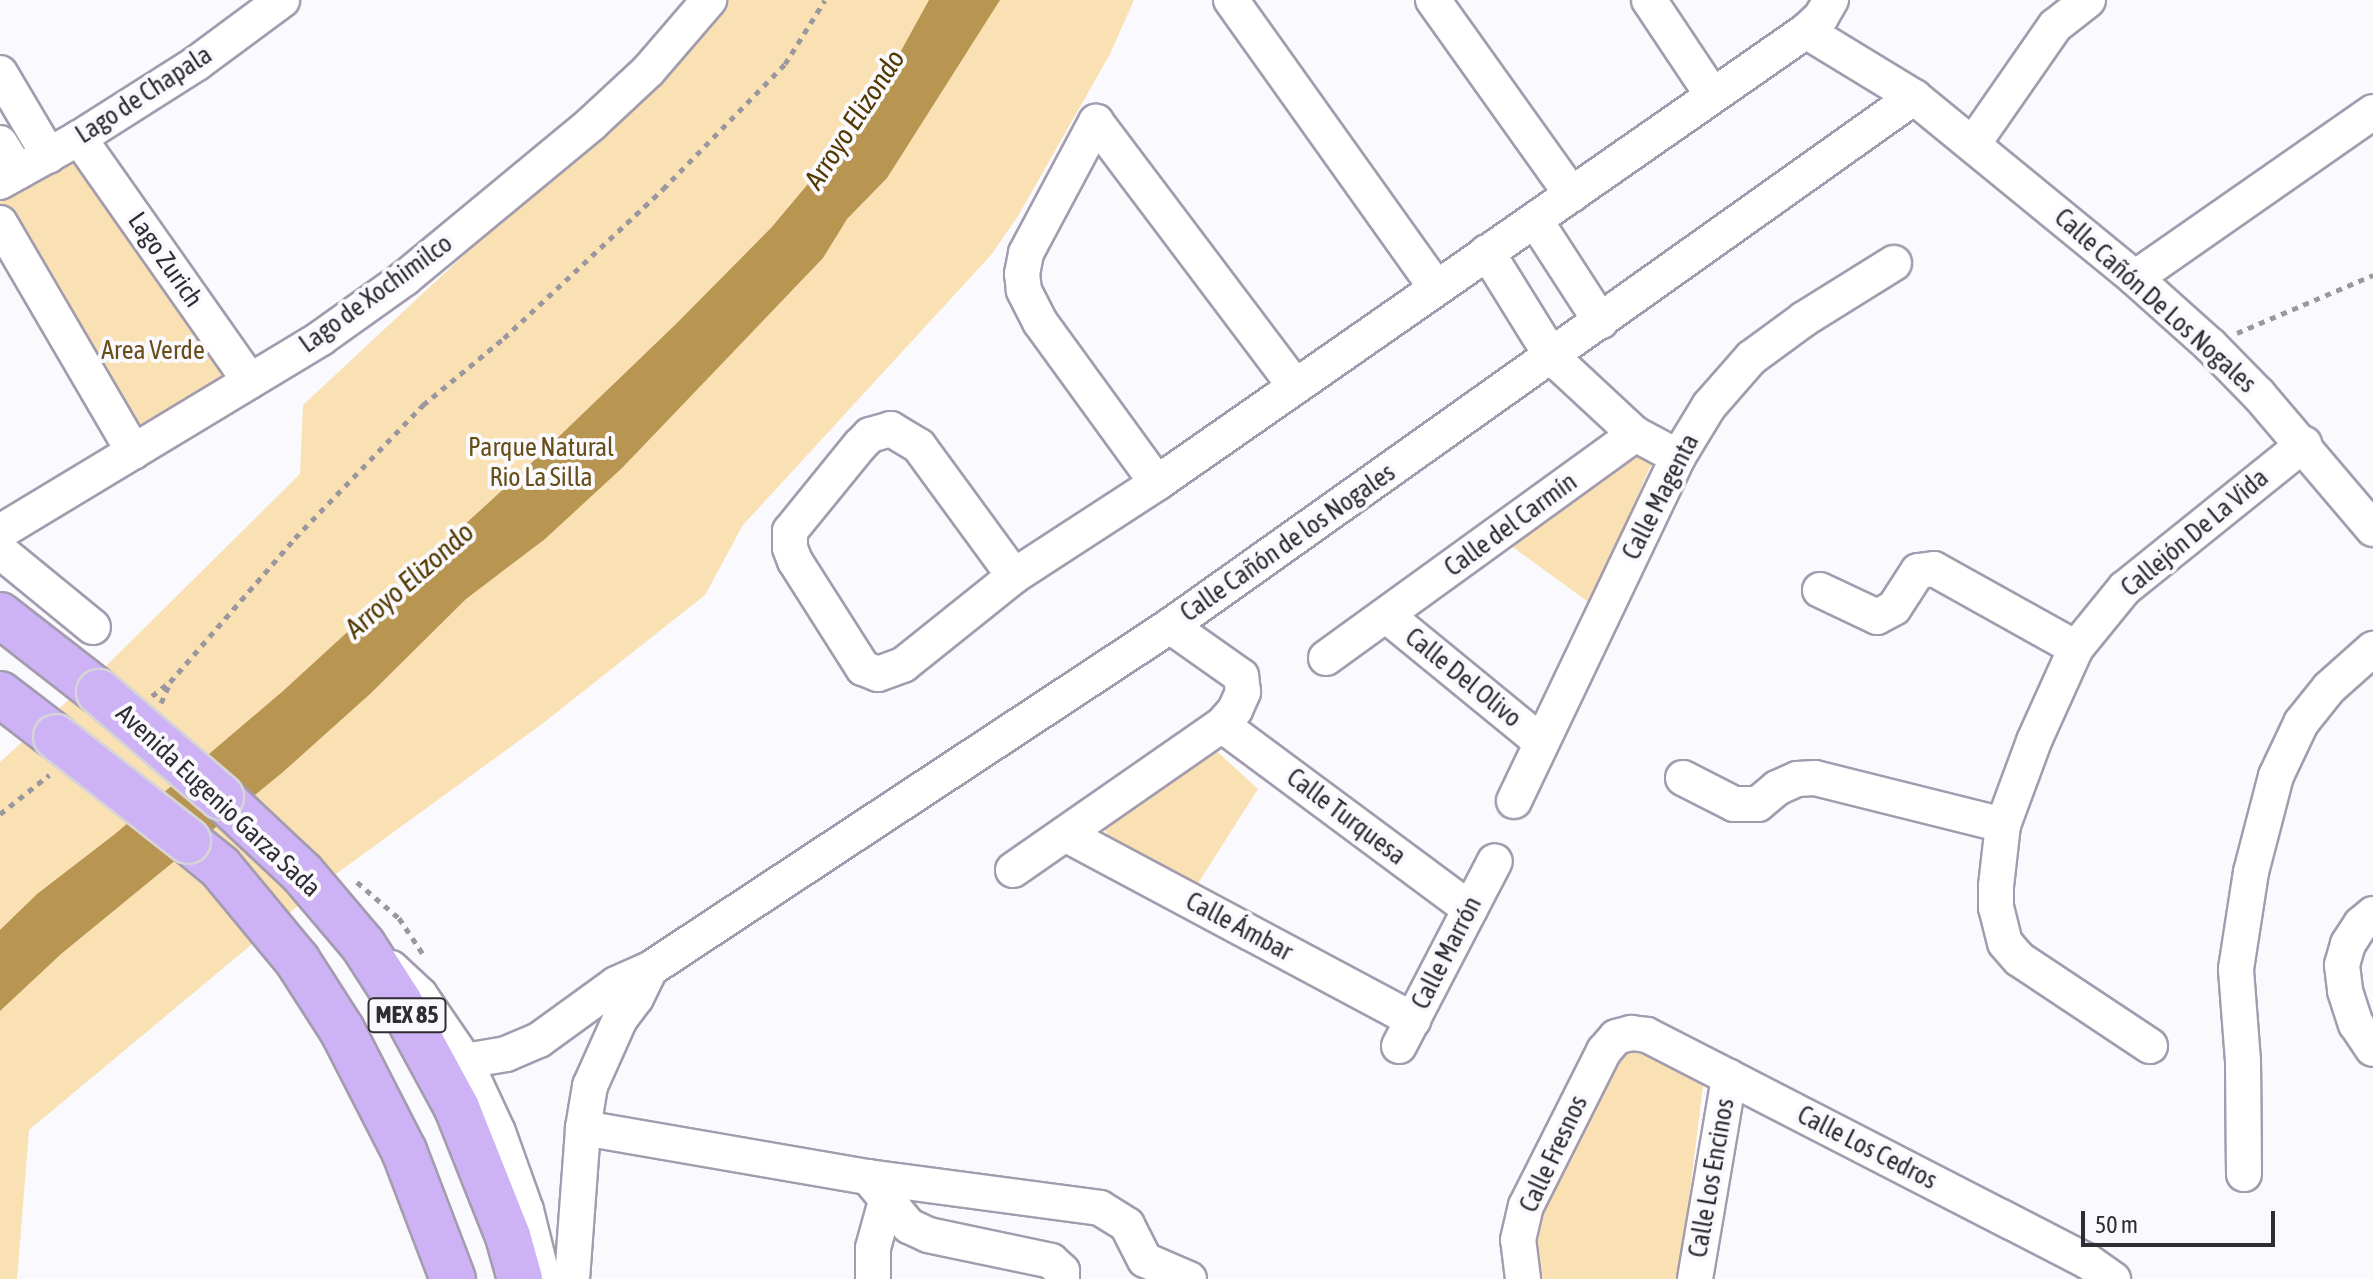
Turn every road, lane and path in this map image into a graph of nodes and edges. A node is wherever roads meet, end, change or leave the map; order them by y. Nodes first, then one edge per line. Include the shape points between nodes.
1 (282, 0) edge
2 (709, 0) edge
3 (816, 0) edge
4 (1231, 0) edge
5 (1433, 0) edge
6 (1649, 0) edge
7 (1831, 0) edge
8 (2088, 0) edge
9 (824, 2) edge
10 (1806, 31) junction
11 (0, 73) edge
12 (1711, 93) junction
13 (1914, 97) junction
14 (2373, 112) edge
15 (79, 138) junction
16 (0, 143) edge
17 (1973, 144) junction
18 (49, 156) junction
19 (9, 177) edge
20 (1572, 195) junction
21 (1535, 220) junction
22 (0, 223) edge
23 (1487, 252) junction
24 (1894, 263) dead end
25 (2373, 275) edge
26 (2135, 278) junction
27 (1435, 286) junction
28 (1601, 322) junction
29 (2210, 345) junction
30 (1552, 357) junction
31 (250, 381) junction
32 (1295, 386) junction
33 (1635, 434) junction
34 (2304, 444) junction
35 (134, 452) junction
36 (1678, 457) junction
37 (1157, 483) junction
38 (2373, 529) edge
39 (0, 532) edge
40 (0, 551) edge
41 (1014, 576) junction
42 (1820, 590) dead end
43 (0, 615) edge
44 (1386, 615) junction
45 (1170, 626) junction
46 (93, 627) dead end
47 (2076, 648) junction
48 (2373, 649) edge
49 (1326, 658) dead end
50 (170, 682) dead end
51 (0, 694) edge
52 (1222, 725) junction
53 (1540, 741) junction
54 (1683, 778) dead end
55 (36, 785) dead end
56 (1514, 801) dead end
57 (0, 814) edge
58 (2003, 825) junction
59 (1065, 834) junction
60 (1495, 861) dead end
61 (1013, 870) dead end
62 (1470, 909) junction
63 (2373, 914) edge
64 (363, 945) junction
65 (650, 969) junction
66 (1406, 1033) joint
67 (1616, 1037) joint
68 (2150, 1046) dead end
69 (2373, 1049) edge
70 (465, 1061) junction
71 (1729, 1077) junction
72 (583, 1128) junction
73 (2244, 1174) dead end
74 (877, 1187) junction
75 (579, 1202) junction
76 (526, 1210) junction
77 (1700, 1276) edge
78 (453, 1279) edge
79 (520, 1279) edge
80 (543, 1279) edge
81 (572, 1279) edge
82 (873, 1279) edge
83 (1062, 1279) edge
84 (1189, 1279) edge
85 (1523, 1279) edge
86 (2113, 1279) edge

1 - 15 street, Lago de Chapala via 197,63
2 - 31 street, Lago de Xochimilco via 648,71 591,124 405,278
3 - 9 path
4 - 27 street
5 - 20 street
6 - 12 street
7 - 10 street
8 - 17 street via 2055,26
9 - 50 path via 785,64 663,189 504,338 423,405 295,538
10 - 12 street
10 - 13 street, Calle Cañón De Los Nogales
11 - 18 street
12 - 20 street
13 - 17 street, Calle Cañón De Los Nogales
13 - 28 street, Calle Cañón de los Nogales
14 - 26 street
15 - 18 street, Lago de Chapala
15 - 31 street, Lago Zurich
16 - 19 street
17 - 26 street, Calle Cañón De Los Nogales
18 - 19 street, Lago de Chapala
20 - 21 street
21 - 23 street
21 - 28 street
22 - 35 street
23 - 27 street
23 - 30 street
24 - 36 street, Calle Magenta via 1751,358 1709,406
25 - 29 path
26 - 29 street, Calle Cañón De Los Nogales
27 - 32 street
28 - 30 street, Calle Cañón de los Nogales
29 - 34 street, Calle Cañón De Los Nogales
30 - 33 street
30 - 45 street, Calle Cañón de los Nogales
31 - 35 street, Lago de Xochimilco
32 - 37 street
32 - 37 street via 1096,122 1026,253 1024,290 1040,322
33 - 36 street
33 - 44 street, Calle del Carmín
34 - 38 street, Calle Cañón De Los Nogales
34 - 47 street, Callejón De La Vida via 2125,588
35 - 39 street, Lago de Xochimilco
36 - 53 street, Calle Magenta
37 - 41 street
40 - 46 street
41 - 41 street via 919,446 891,429 870,435 860,445 790,531 795,561 816,596 863,668 878,674 903,665
42 - 47 street via 1877,617 1894,608 1918,571 1934,569
43 - 64 highway, Avenida Eugenio Garza Sada / MEX 85, bridge via 221,797 302,873
44 - 49 street, Calle del Carmín
44 - 53 street, Calle Del Olivo
45 - 52 street via 1243,679 1240,701
45 - 65 street, Calle Cañón de los Nogales
47 - 58 street, Callejón De La Vida
48 - 73 street via 2329,688 2301,723 2276,776 2251,872 2236,969
51 - 78 highway, Avenida Eugenio Garza Sada / MEX 85, bridge via 220,867 297,960 342,1030 404,1151
52 - 59 street
52 - 62 street, Calle Turquesa
53 - 56 street, Calle Magenta
54 - 58 street via 1734,804 1758,804 1777,788 1815,778
55 - 57 path
58 - 68 street, Callejón De La Vida via 1996,908 2005,943 2019,959
59 - 61 street
59 - 66 street, Calle Ámbar
60 - 62 street, Calle Marrón
62 - 66 street, Calle Marrón
63 - 69 street via 2348,944 2342,965 2356,1024
64 - 70 street via 420,995
64 - 79 highway, Avenida Eugenio Garza Sada / MEX 85 via 432,1056 457,1108
65 - 70 street, Calle Cañón de los Nogales via 616,984 539,1040 506,1054
65 - 72 street, Calle Cañón de los Nogales via 602,1055
67 - 71 street, Calle Los Cedros via 1647,1035
67 - 85 street, Calle Fresnos via 1604,1051 1526,1206 1518,1240
70 - 76 street
71 - 77 street, Calle Los Encinos
71 - 86 street, Calle Los Cedros
72 - 74 street
72 - 75 street, Calle Cañón de los Nogales
74 - 82 street
74 - 83 street via 909,1226 928,1235 1051,1261 1062,1271
74 - 84 street via 1100,1208 1127,1225 1145,1260
75 - 76 street
75 - 81 street, Calle Cañón de los Nogales
76 - 80 street

